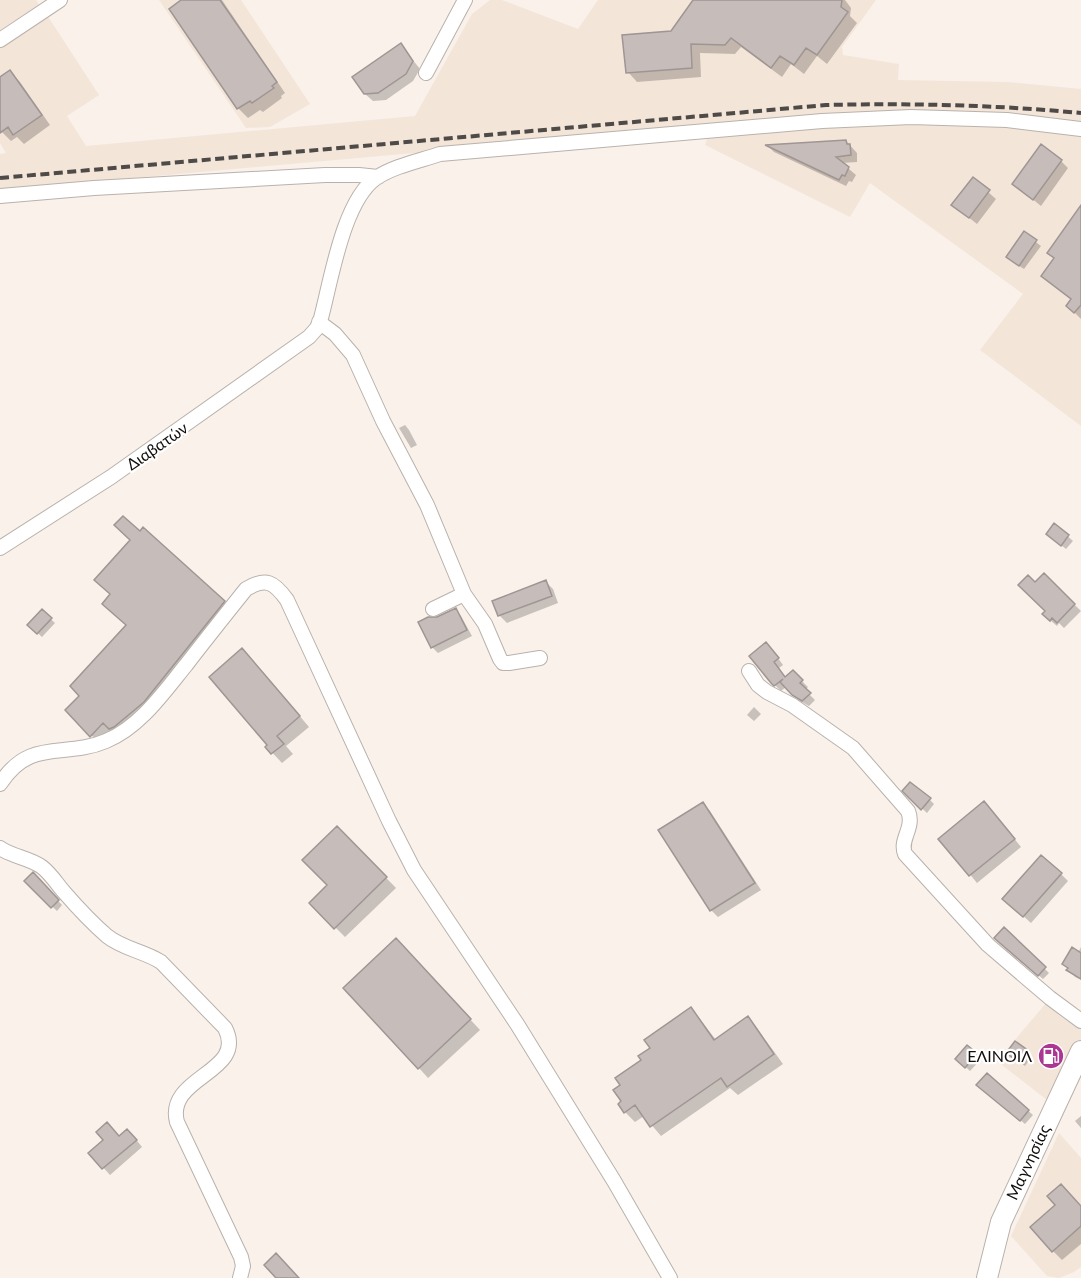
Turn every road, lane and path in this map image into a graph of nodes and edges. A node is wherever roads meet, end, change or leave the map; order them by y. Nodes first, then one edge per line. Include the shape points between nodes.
1 (60, 0) edge
2 (465, 0) edge
3 (0, 40) edge
4 (426, 73) dead end
5 (1081, 129) edge
6 (378, 177) junction
7 (0, 196) edge
8 (319, 322) junction
9 (0, 548) edge
10 (464, 594) junction
11 (433, 609) dead end
12 (540, 658) dead end
13 (749, 671) dead end
14 (0, 784) edge
15 (0, 848) edge
16 (1081, 1021) edge
17 (1081, 1051) edge
18 (240, 1278) edge
19 (670, 1278) edge
20 (987, 1278) edge

1 - 3 street
2 - 4 street
5 - 6 street via 1007,120 911,117 822,121 440,154
6 - 7 street via 325,175
6 - 8 street via 363,191 349,218 337,248
8 - 9 street, Διαβατών via 309,338 111,477
8 - 10 street via 352,355 426,505
10 - 11 street
10 - 12 street via 503,663
13 - 16 street via 767,692 840,738 861,757 908,811 910,827 903,844 905,854 988,945
14 - 19 street via 24,758 88,747 109,740 130,726 160,698 246,589 264,582 279,589 414,870 517,1024
15 - 18 street via 45,869 108,937 161,962 225,1028 229,1042 226,1055 185,1090 174,1113 241,1257
17 - 20 street, Μαγνησίας via 1000,1222

